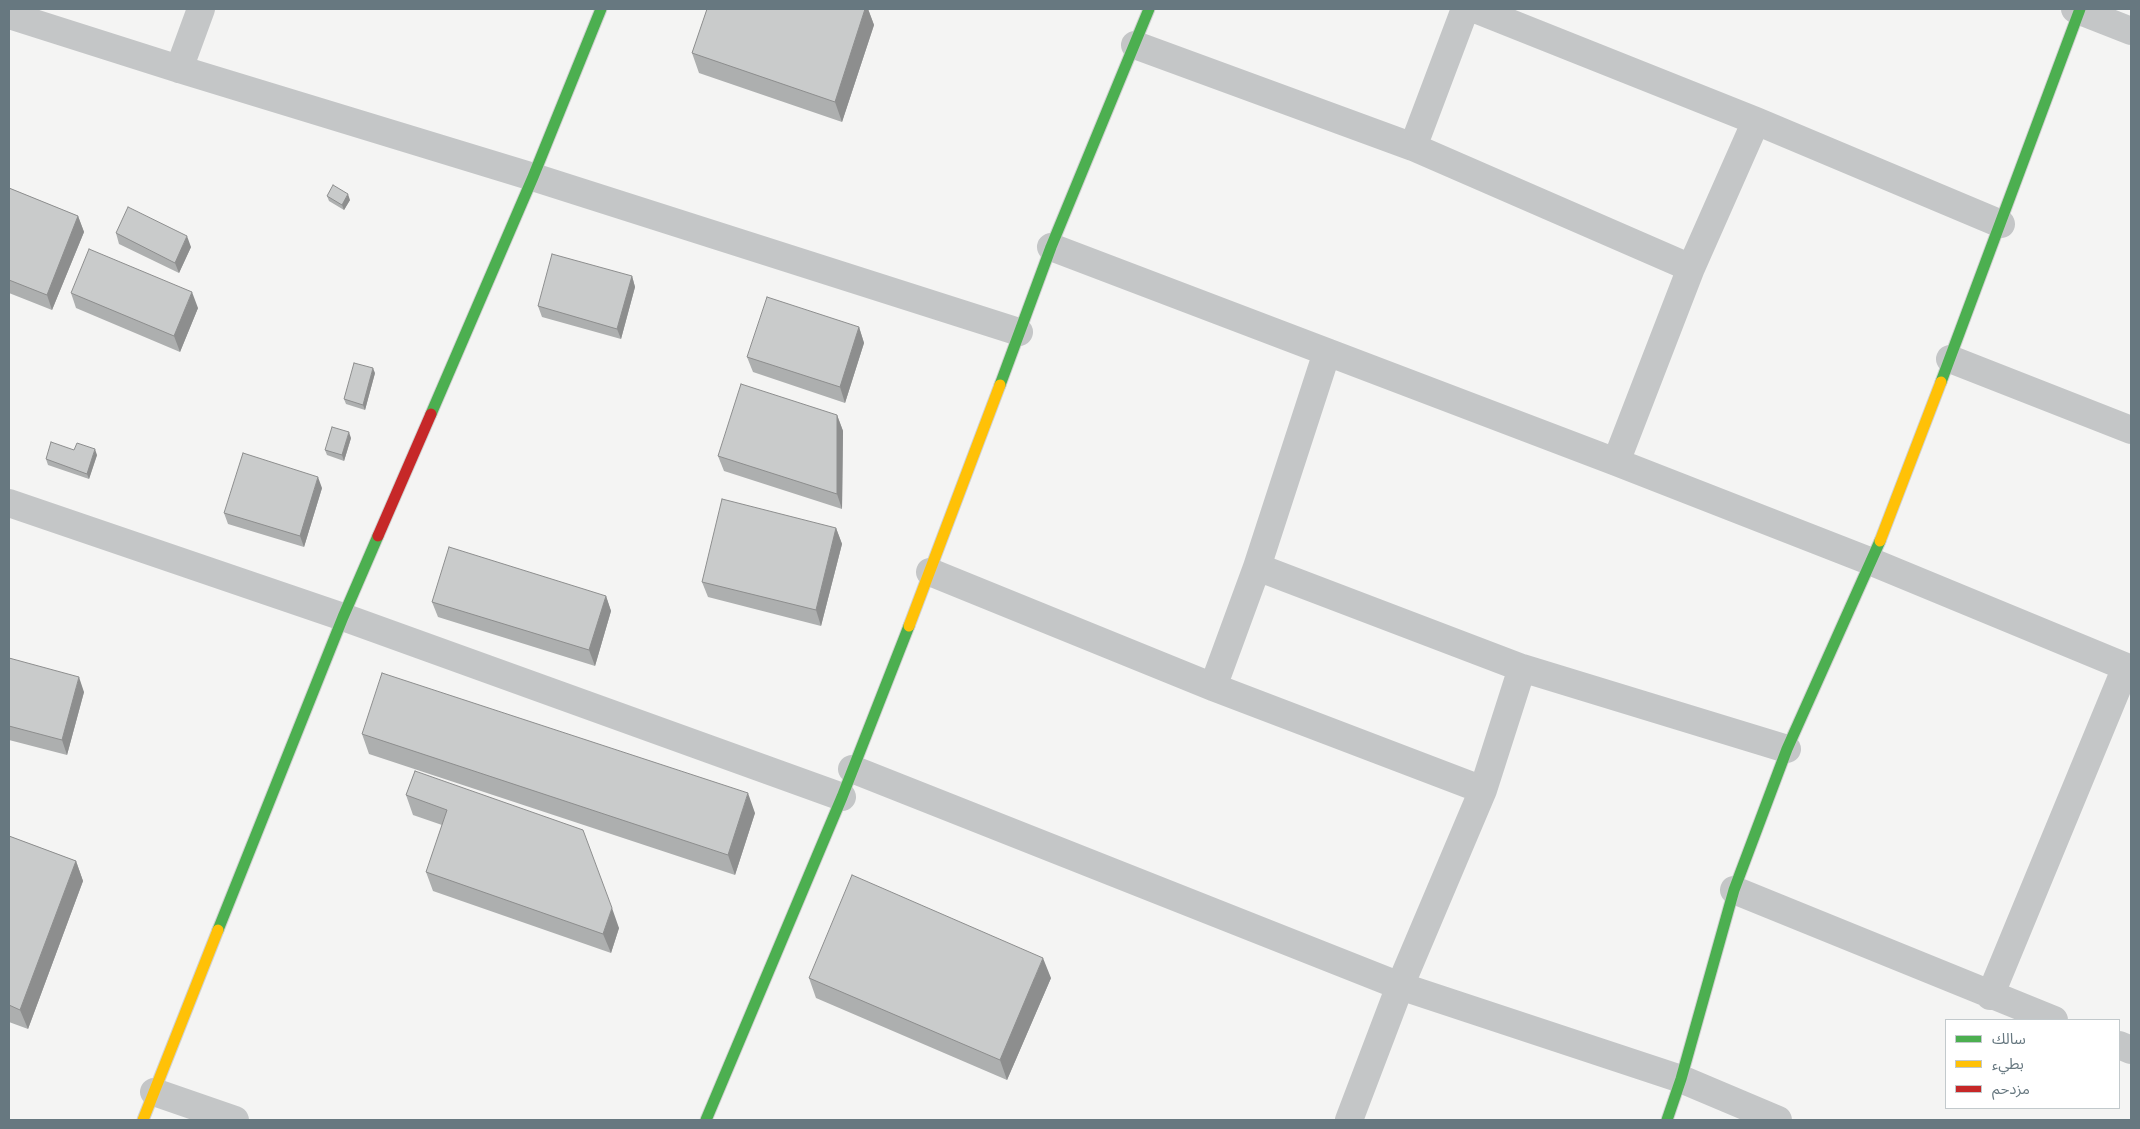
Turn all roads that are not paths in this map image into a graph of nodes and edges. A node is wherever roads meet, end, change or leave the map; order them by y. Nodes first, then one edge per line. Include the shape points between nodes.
1 (201, 9) edge
2 (601, 9) edge
3 (1149, 9) edge
4 (1465, 9) edge
5 (1475, 9) edge
6 (2078, 9) edge
7 (9, 15) edge
8 (2131, 31) edge
9 (1136, 45) junction
10 (179, 69) junction
11 (1756, 121) junction
12 (1413, 147) junction
13 (533, 176) junction
14 (2001, 224) junction
15 (1051, 246) junction
16 (1691, 268) junction
17 (1019, 332) junction
18 (1327, 352) junction
19 (1950, 359) junction
20 (2131, 430) edge
21 (1616, 462) junction
22 (9, 503) edge
23 (1872, 562) junction
24 (1257, 567) junction
25 (930, 572) junction
26 (342, 617) junction
27 (1522, 668) junction
28 (2129, 668) edge
29 (1213, 687) junction
30 (1787, 749) junction
31 (852, 769) junction
32 (1483, 790) junction
33 (842, 797) junction
34 (1734, 890) junction
35 (1400, 986) junction
36 (1990, 996) junction
37 (2051, 1019) edge
38 (1682, 1079) junction
39 (154, 1092) junction
40 (143, 1120) edge
41 (234, 1120) edge
42 (706, 1120) edge
43 (1349, 1120) edge
44 (1667, 1120) edge
45 (1778, 1120) edge

1 - 10 street
2 - 13 street
3 - 9 street
4 - 12 street
5 - 11 street
6 - 8 street
6 - 14 street
7 - 10 street
9 - 12 street
9 - 15 street
10 - 13 street
11 - 14 street
11 - 16 street
12 - 16 street
13 - 17 street
13 - 26 street
14 - 19 street
15 - 17 street
15 - 18 street
16 - 21 street
17 - 25 street
18 - 21 street
18 - 24 street
19 - 20 street
19 - 23 street
21 - 23 street
22 - 26 street
23 - 28 street
23 - 30 street
24 - 27 street
24 - 29 street
25 - 29 street
25 - 31 street
26 - 33 street
26 - 39 street
27 - 30 street
27 - 32 street
28 - 36 street
29 - 32 street
30 - 34 street
31 - 33 street
31 - 35 street
32 - 35 street
33 - 42 street
34 - 36 street
34 - 38 street
35 - 38 street
35 - 43 street
36 - 37 street
38 - 44 street
38 - 45 street
39 - 40 street
39 - 41 street

